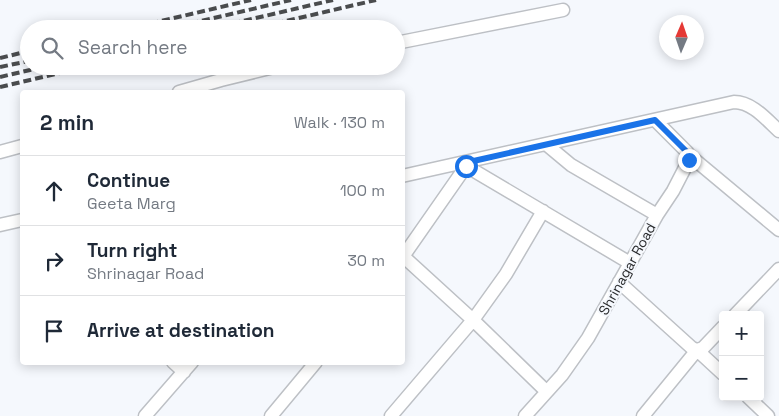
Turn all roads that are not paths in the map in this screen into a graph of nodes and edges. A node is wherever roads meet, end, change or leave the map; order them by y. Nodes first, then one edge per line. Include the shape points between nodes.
1 (563, 10) dead end
2 (405, 41) edge
3 (241, 75) edge
4 (186, 90) edge
5 (655, 120) junction
6 (779, 131) edge
7 (547, 145) junction
8 (20, 147) edge
9 (0, 152) edge
10 (689, 155) junction
11 (468, 164) junction
12 (405, 175) edge
13 (543, 211) junction
14 (657, 215) junction
15 (20, 220) edge
16 (0, 225) edge
17 (779, 230) edge
18 (405, 254) edge
19 (405, 259) edge
20 (630, 263) junction
21 (779, 269) edge
22 (619, 282) junction
23 (739, 311) edge
24 (473, 320) junction
25 (719, 332) edge
26 (697, 350) junction
27 (314, 365) edge
28 (188, 367) edge
29 (719, 370) edge
30 (546, 391) junction
31 (752, 401) edge
32 (779, 411) edge
33 (145, 416) edge
34 (271, 416) edge
35 (391, 416) edge
36 (525, 416) edge
37 (642, 416) edge
38 (768, 416) edge
39 (774, 416) edge

1 - 2 street
3 - 4 street
5 - 6 street via 743,102
5 - 7 street
5 - 10 street
7 - 11 street
7 - 14 street via 576,168
8 - 9 street
10 - 14 street, Shrinagar Road
10 - 17 street
11 - 12 street
11 - 13 street
11 - 18 street
13 - 20 street
13 - 24 street via 506,274
14 - 20 street, Shrinagar Road
15 - 16 street
19 - 24 street
20 - 22 street, Shrinagar Road
21 - 23 street
22 - 26 street
22 - 30 street, Shrinagar Road via 576,357
24 - 30 street
24 - 35 street
25 - 26 street
26 - 29 street
26 - 37 street
27 - 34 street
28 - 33 street
30 - 36 street, Shrinagar Road
31 - 38 street
32 - 39 street

